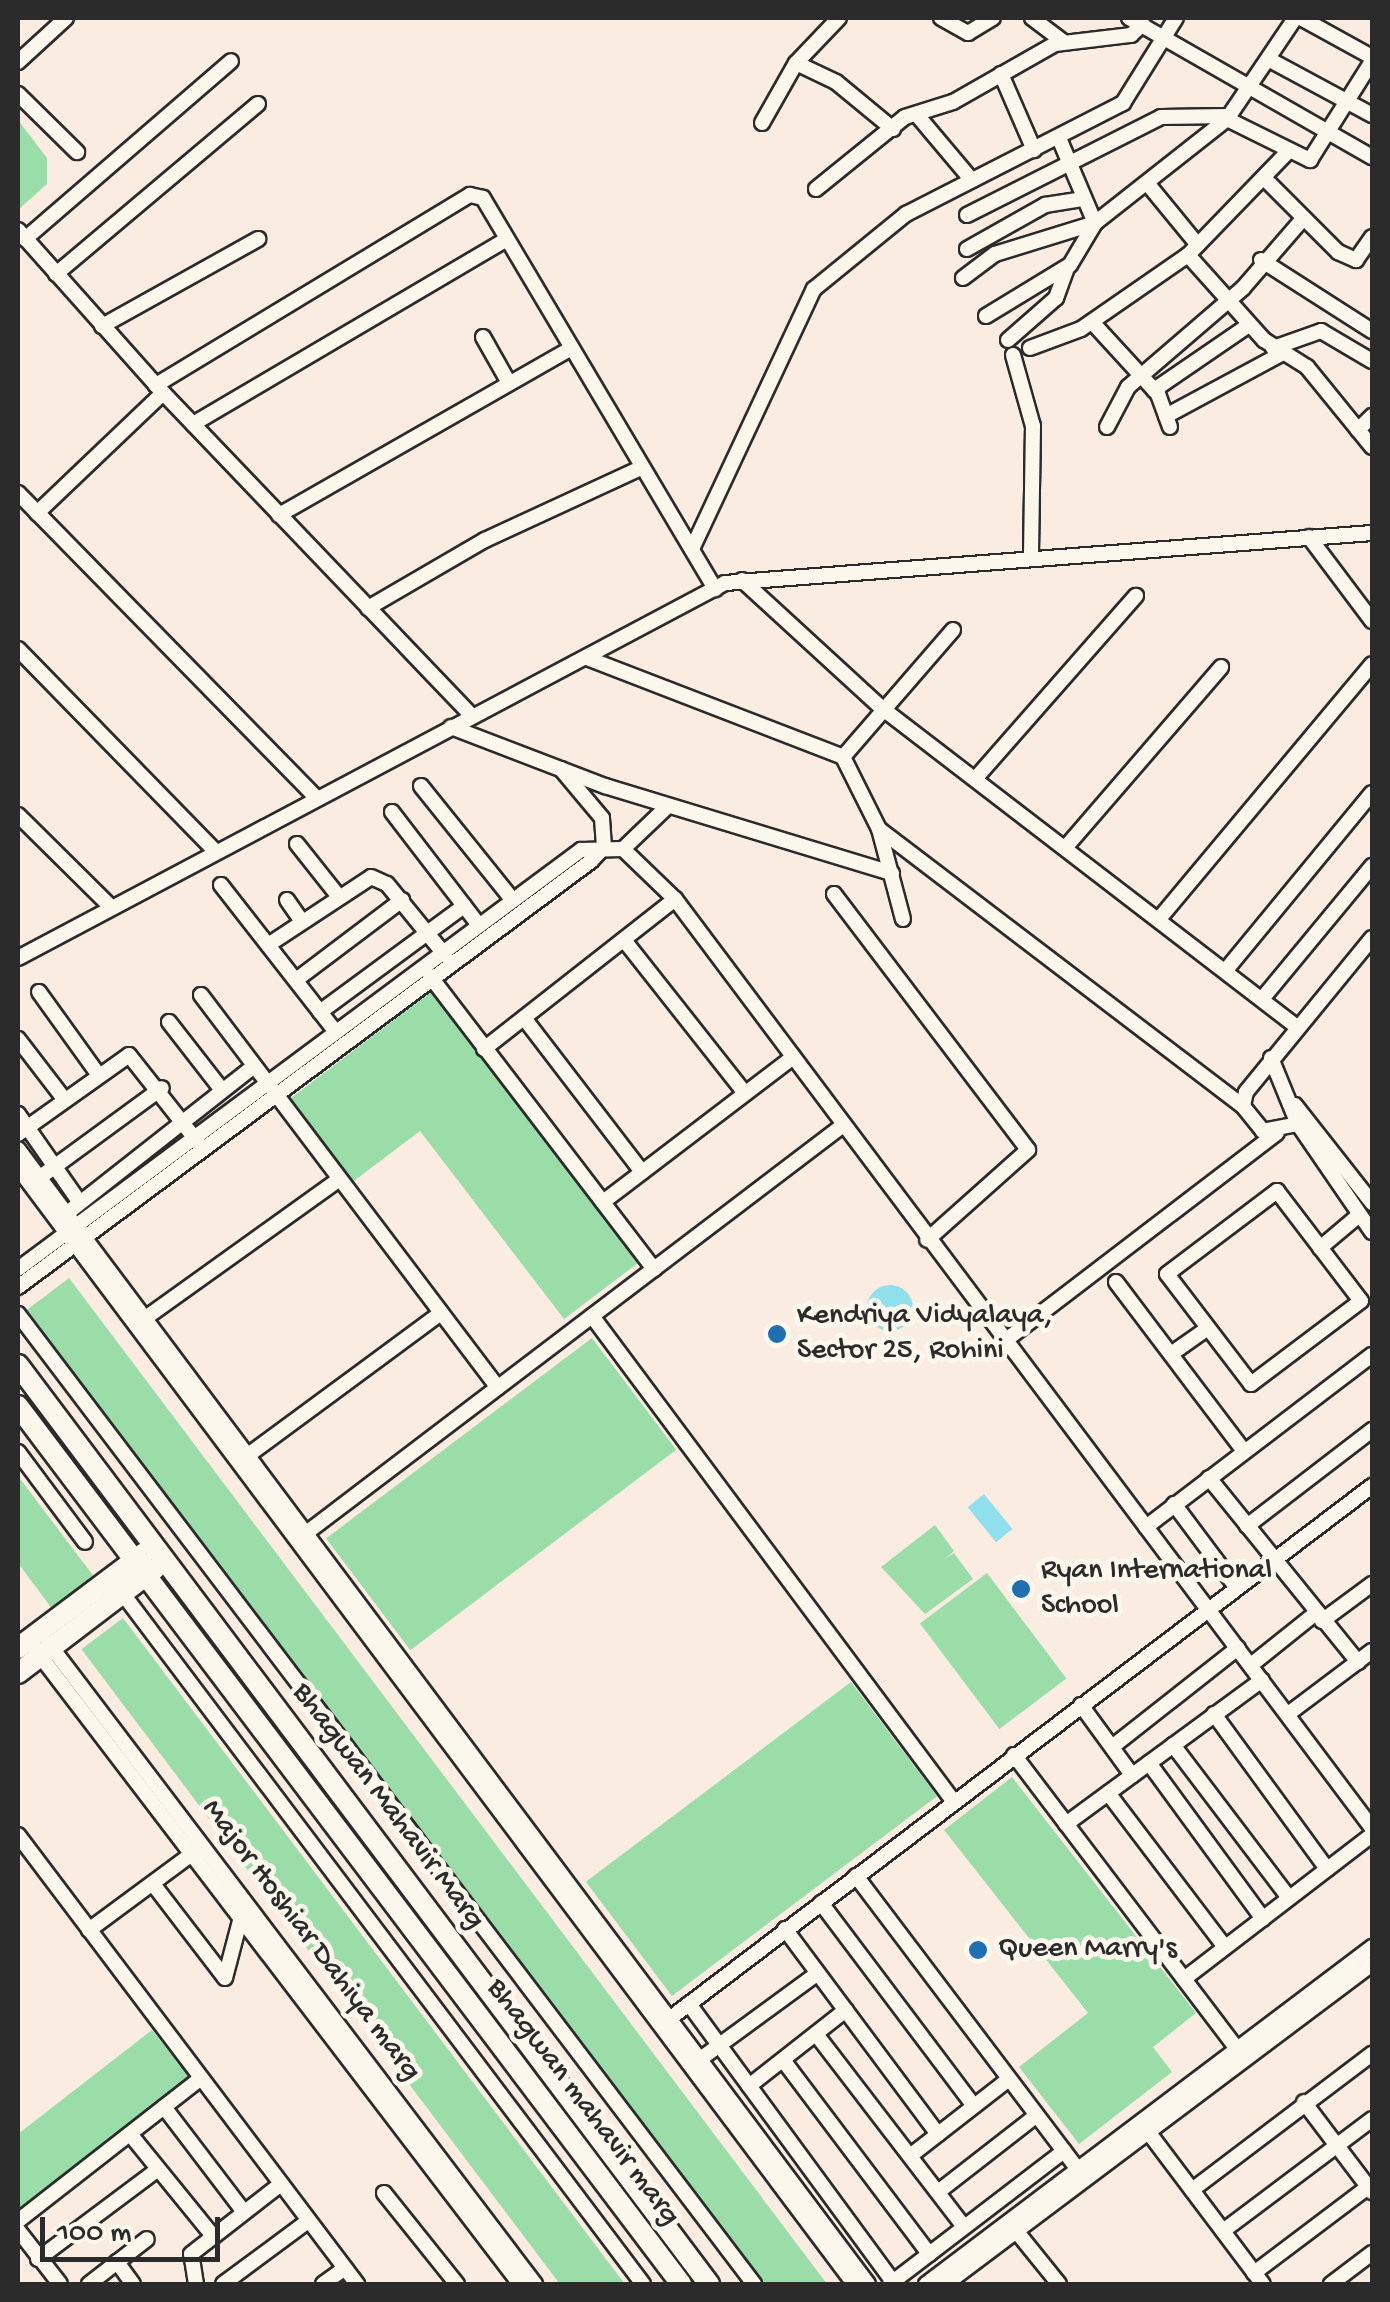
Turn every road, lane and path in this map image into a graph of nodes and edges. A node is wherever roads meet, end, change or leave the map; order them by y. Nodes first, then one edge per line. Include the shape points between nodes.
1 (66, 18) edge
2 (840, 18) edge
3 (941, 18) edge
4 (993, 18) edge
5 (1032, 18) edge
6 (1176, 18) edge
7 (1298, 18) edge
8 (1136, 21) edge
9 (1162, 38) junction
10 (1063, 41) junction
11 (1372, 59) edge
12 (1270, 60) junction
13 (231, 61) dead end
14 (18, 62) edge
15 (796, 63) junction
16 (1001, 74) junction
17 (1254, 89) junction
18 (18, 94) edge
19 (1349, 103) junction
20 (258, 104) dead end
21 (1372, 115) edge
22 (918, 116) junction
23 (1228, 117) junction
24 (762, 123) dead end
25 (893, 129) junction
26 (1332, 134) junction
27 (1059, 138) junction
28 (1034, 150) junction
29 (77, 152) dead end
30 (1286, 154) junction
31 (1372, 157) edge
32 (1066, 164) junction
33 (970, 178) junction
34 (1266, 180) junction
35 (1147, 182) junction
36 (816, 188) dead end
37 (1081, 199) junction
38 (967, 215) dead end
39 (1301, 221) junction
40 (1095, 223) junction
41 (21, 234) edge
42 (258, 239) dead end
43 (507, 239) junction
44 (1372, 239) edge
45 (967, 249) dead end
46 (1193, 250) junction
47 (1261, 260) junction
48 (1067, 268) junction
49 (56, 274) junction
50 (963, 278) dead end
51 (1225, 299) junction
52 (986, 316) dead end
53 (1092, 322) junction
54 (102, 326) junction
55 (1250, 326) junction
56 (1372, 332) edge
57 (483, 337) dead end
58 (1030, 348) dead end
59 (568, 350) junction
60 (1277, 351) junction
61 (1372, 361) edge
62 (1140, 376) junction
63 (509, 383) junction
64 (159, 389) junction
65 (1154, 390) junction
66 (1372, 416) edge
67 (193, 424) junction
68 (1107, 427) dead end
69 (1358, 430) junction
70 (1372, 447) edge
71 (641, 468) junction
72 (18, 493) edge
73 (36, 513) junction
74 (279, 515) junction
75 (1372, 533) edge
76 (1309, 536) junction
77 (692, 549) junction
78 (1031, 557) junction
79 (742, 580) junction
80 (715, 588) junction
81 (1136, 596) dead end
82 (368, 608) junction
83 (1372, 620) edge
84 (953, 630) dead end
85 (18, 649) edge
86 (586, 658) junction
87 (1372, 664) edge
88 (1221, 666) dead end
89 (882, 709) junction
90 (472, 716) junction
91 (451, 727) junction
92 (843, 757) junction
93 (561, 770) junction
94 (976, 779) junction
95 (421, 786) dead end
96 (1372, 793) edge
97 (316, 797) junction
98 (668, 806) junction
99 (392, 812) dead end
100 (18, 815) edge
101 (879, 828) junction
102 (296, 844) dead end
103 (604, 847) junction
104 (1064, 848) junction
105 (623, 849) junction
106 (214, 850) junction
107 (1372, 866) edge
108 (892, 873) junction
109 (221, 885) dead end
110 (336, 894) junction
111 (834, 894) dead end
112 (512, 899) junction
113 (675, 899) junction
114 (288, 900) dead end
115 (402, 900) junction
116 (109, 906) junction
117 (464, 906) junction
118 (903, 919) dead end
119 (1159, 919) junction
120 (301, 920) junction
121 (478, 924) junction
122 (427, 933) junction
123 (1372, 938) edge
124 (624, 940) junction
125 (268, 944) junction
126 (446, 956) junction
127 (18, 958) edge
128 (1226, 970) junction
129 (430, 976) junction
130 (296, 980) junction
131 (39, 992) dead end
132 (201, 996) dead end
133 (1262, 999) junction
134 (320, 1012) junction
135 (524, 1018) junction
136 (169, 1022) dead end
137 (1297, 1027) junction
138 (335, 1031) junction
139 (18, 1040) edge
140 (484, 1049) junction
141 (793, 1057) junction
142 (1272, 1058) junction
143 (254, 1066) junction
144 (98, 1074) junction
145 (270, 1087) junction
146 (162, 1088) junction
147 (222, 1090) junction
148 (744, 1092) junction
149 (64, 1100) junction
150 (1295, 1105) junction
151 (1243, 1106) junction
152 (18, 1114) edge
153 (184, 1119) junction
154 (1298, 1124) junction
155 (842, 1126) junction
156 (22, 1131) edge
157 (1277, 1133) junction
158 (198, 1142) junction
159 (18, 1149) edge
160 (54, 1166) junction
161 (18, 1168) edge
162 (642, 1172) junction
163 (40, 1178) junction
164 (336, 1181) junction
165 (80, 1202) junction
166 (602, 1202) junction
167 (1372, 1204) edge
168 (1359, 1215) junction
169 (73, 1231) junction
170 (1372, 1232) edge
171 (927, 1240) junction
172 (1320, 1248) junction
173 (18, 1269) edge
174 (654, 1269) junction
175 (1116, 1282) dead end
176 (18, 1286) edge
177 (440, 1313) junction
178 (18, 1314) edge
179 (592, 1316) junction
180 (144, 1318) junction
181 (1208, 1328) junction
182 (1006, 1340) junction
183 (1171, 1354) junction
184 (1370, 1362) edge
185 (18, 1365) edge
186 (498, 1387) junction
187 (18, 1406) edge
188 (1372, 1430) edge
189 (1244, 1451) junction
190 (18, 1452) edge
191 (248, 1456) junction
192 (1210, 1478) junction
193 (1372, 1486) edge
194 (1174, 1504) junction
195 (1248, 1526) junction
196 (1146, 1527) junction
197 (301, 1537) junction
198 (85, 1542) dead end
199 (159, 1553) junction
200 (1273, 1560) junction
201 (140, 1568) junction
202 (1372, 1584) edge
203 (116, 1586) junction
204 (1236, 1587) junction
205 (1208, 1608) junction
206 (1319, 1617) junction
207 (35, 1645) edge
208 (1238, 1648) junction
209 (1372, 1651) edge
210 (1358, 1662) junction
211 (1251, 1665) junction
212 (18, 1672) edge
213 (1262, 1680) junction
214 (1081, 1705) junction
215 (1214, 1714) junction
216 (1288, 1714) junction
217 (1173, 1744) junction
218 (1112, 1747) junction
219 (1014, 1756) junction
220 (1149, 1763) junction
221 (1132, 1775) junction
222 (1108, 1793) junction
223 (954, 1802) junction
224 (1066, 1824) junction
225 (1372, 1832) edge
226 (18, 1835) edge
227 (198, 1850) junction
228 (1327, 1869) junction
229 (856, 1876) junction
230 (153, 1884) junction
231 (1289, 1898) junction
232 (821, 1903) junction
233 (241, 1916) junction
234 (1262, 1918) junction
235 (785, 1929) junction
236 (89, 1930) junction
237 (1225, 1947) junction
238 (1372, 1953) edge
239 (818, 1972) junction
240 (1184, 1979) junction
241 (689, 2004) junction
242 (846, 2010) junction
243 (665, 2022) junction
244 (816, 2034) junction
245 (719, 2045) junction
246 (1237, 2049) junction
247 (1372, 2054) edge
248 (699, 2060) junction
249 (783, 2060) junction
250 (201, 2078) junction
251 (1010, 2079) junction
252 (749, 2086) junction
253 (570, 2100) junction
254 (1304, 2102) junction
255 (974, 2106) junction
256 (164, 2107) junction
257 (552, 2114) junction
258 (1037, 2116) junction
259 (1372, 2118) edge
260 (1145, 2128) junction
261 (130, 2134) junction
262 (938, 2134) junction
263 (1337, 2145) junction
264 (1064, 2150) junction
265 (910, 2156) junction
266 (158, 2170) junction
267 (1078, 2170) junction
268 (281, 2184) junction
269 (1371, 2188) edge
270 (1192, 2190) junction
271 (384, 2192) dead end
272 (938, 2192) junction
273 (1036, 2210) junction
274 (244, 2212) junction
275 (18, 2221) edge
276 (308, 2221) junction
277 (964, 2227) junction
278 (18, 2230) edge
279 (1223, 2231) junction
280 (1017, 2232) junction
281 (213, 2236) junction
282 (146, 2240) dead end
283 (1372, 2253) edge
284 (929, 2254) junction
285 (38, 2258) junction
286 (117, 2262) junction
287 (344, 2268) junction
288 (1259, 2279) edge
289 (521, 2281) edge
290 (891, 2283) edge
291 (60, 2284) edge
292 (89, 2284) edge
293 (134, 2284) edge
294 (196, 2284) edge
295 (222, 2284) edge
296 (324, 2284) edge
297 (357, 2284) edge
298 (457, 2284) edge
299 (643, 2284) edge
300 (681, 2284) edge
301 (709, 2284) edge
302 (754, 2284) edge
303 (854, 2284) edge
304 (868, 2284) edge
305 (926, 2284) edge
306 (946, 2284) edge
307 (1060, 2284) edge
308 (1330, 2284) edge

1 - 14 street
2 - 15 street
3 - 4 street via 968,33
5 - 10 street
6 - 9 street
7 - 11 street
7 - 12 street
8 - 9 street
8 - 10 street via 1131,35
9 - 17 street
9 - 27 street via 1123,103
10 - 16 street
11 - 19 street
12 - 17 street
12 - 19 street
13 - 41 street
15 - 24 street
15 - 25 street via 836,82
16 - 22 street
16 - 28 street
17 - 23 street
17 - 26 street
18 - 29 street
19 - 21 street
19 - 26 street
20 - 49 street
22 - 25 street
22 - 33 street
23 - 30 street
23 - 32 street via 1161,117
23 - 35 street
25 - 36 street
26 - 30 street via 1310,160
26 - 31 street
27 - 28 street
27 - 32 street
28 - 33 street
30 - 34 street
32 - 37 street
32 - 38 street
33 - 77 street via 878,234 805,302 764,409
34 - 39 street
34 - 46 street
35 - 40 street
35 - 46 street
37 - 40 street
37 - 45 street via 1045,205
39 - 44 street via 1349,258
39 - 47 street
40 - 48 street
40 - 50 street via 995,254
41 - 49 street
42 - 54 street
43 - 59 street
43 - 64 street via 484,198 470,195
43 - 67 street
46 - 51 street
46 - 53 street
47 - 51 street
47 - 56 street
48 - 52 street
48 - 78 street via 1056,298 1011,348 1032,426
49 - 54 street
51 - 55 street
51 - 62 street
53 - 58 street
53 - 62 street
54 - 64 street
55 - 60 street
55 - 65 street
57 - 63 street
59 - 63 street
59 - 71 street
60 - 61 street via 1321,331
60 - 65 street via 1168,421
60 - 69 street via 1307,366
62 - 65 street
62 - 68 street
63 - 74 street
64 - 67 street
64 - 73 street
66 - 69 street
67 - 74 street
69 - 70 street
71 - 77 street
71 - 82 street via 484,540
72 - 73 street
73 - 97 street
74 - 82 street
75 - 76 street
76 - 78 street
76 - 83 street
77 - 80 street
78 - 79 street
79 - 80 street
79 - 89 street
80 - 86 street
81 - 94 street
82 - 90 street
84 - 89 street
85 - 106 street
86 - 90 street
86 - 92 street
87 - 119 street
88 - 104 street
89 - 92 street
89 - 94 street
90 - 91 street
91 - 93 street
91 - 97 street
92 - 101 street
93 - 98 street
93 - 103 street via 602,818
94 - 104 street
95 - 112 street
96 - 128 street
97 - 106 street
98 - 105 street
98 - 108 street
99 - 117 street
100 - 116 street
101 - 108 street
101 - 151 street
102 - 110 street
103 - 105 street
103 - 112 street via 581,850
103 - 126 street
104 - 119 street
105 - 113 street
106 - 116 street
107 - 133 street
108 - 118 street
109 - 125 street
110 - 115 street via 370,876
110 - 120 street
111 - 171 street via 1028,1150
112 - 121 street
113 - 124 street
113 - 141 street
114 - 120 street
115 - 122 street
115 - 130 street
116 - 127 street
117 - 121 street
117 - 122 street
119 - 128 street
120 - 125 street
121 - 126 street
122 - 126 street
122 - 134 street
123 - 137 street
124 - 135 street
124 - 148 street
125 - 130 street
126 - 129 street
126 - 138 street
128 - 133 street
129 - 140 street
129 - 145 street
130 - 134 street
131 - 144 street
132 - 143 street
133 - 137 street
134 - 138 street
135 - 140 street
135 - 162 street
136 - 147 street
137 - 142 street
138 - 145 street
139 - 149 street
140 - 166 street
141 - 148 street
141 - 155 street
142 - 150 street
142 - 151 street
143 - 145 street
143 - 147 street
144 - 146 street via 129,1054
144 - 149 street
145 - 158 street
145 - 164 street
146 - 153 street
146 - 160 street
147 - 153 street
148 - 162 street
149 - 156 street
150 - 154 street
150 - 167 street
151 - 157 street via 1262,1131
152 - 156 street
153 - 158 street
153 - 165 street
154 - 157 street
154 - 168 street
155 - 171 street
155 - 174 street
156 - 160 street
157 - 182 street
158 - 169 street
159 - 163 street
160 - 163 street
160 - 165 street
161 - 169 street
162 - 166 street
163 - 169 street
164 - 177 street
164 - 180 street
165 - 169 street
166 - 174 street
168 - 170 street
168 - 172 street
169 - 173 street
169 - 176 street
169 - 180 street
169 - 197 street
171 - 182 street
172 - 181 street via 1361,1302 1251,1384
172 - 181 street via 1277,1191 1167,1274
174 - 179 street
175 - 183 street
177 - 186 street
177 - 191 street
178 - 302 street
179 - 186 street
179 - 223 street
180 - 191 street
181 - 183 street
182 - 196 street
183 - 189 street
184 - 189 street
185 - 199 main road, Bhagwan Mahavir Marg
186 - 197 street
187 - 201 main road, Bhagwan mahavir marg
188 - 195 street
189 - 192 street
190 - 198 street
191 - 197 street
192 - 194 street
192 - 195 street
193 - 200 street
194 - 196 street
194 - 204 street
195 - 200 street
196 - 205 street
197 - 243 street
199 - 201 main road
199 - 253 main road, Bhagwan Mahavir Marg
200 - 204 street
200 - 206 street
201 - 203 main road
201 - 257 main road, Bhagwan mahavir marg
202 - 206 street
203 - 207 main road
203 - 299 street
204 - 205 street
205 - 208 street
205 - 214 street
206 - 210 street
206 - 211 street
207 - 212 main road
207 - 227 street, Major Hoshiar Dahiya marg
208 - 211 street
208 - 218 street
209 - 210 street
210 - 216 street
211 - 213 street
213 - 215 street
213 - 216 street
214 - 218 street
214 - 219 street
215 - 217 street
215 - 228 street
216 - 225 street
217 - 220 street
217 - 231 street
218 - 221 street
219 - 223 street
219 - 224 street
220 - 221 street
220 - 234 street
221 - 222 street
222 - 224 street
222 - 237 street
223 - 229 street
224 - 240 street
225 - 228 street
226 - 236 street
227 - 230 street
227 - 233 street, Major Hoshiar Dahiya marg
227 - 289 street, Major Hoshiar Dahiya marg
228 - 231 street
229 - 232 street
229 - 251 street
230 - 233 street via 225,1978
230 - 236 street
231 - 234 street
232 - 235 street
232 - 255 street
233 - 289 street, Major Hoshiar Dahiya marg
234 - 237 street
235 - 239 street
235 - 241 street
236 - 250 street
237 - 240 street
238 - 246 street
238 - 260 street
239 - 242 street
239 - 245 street
240 - 246 street
241 - 243 street
241 - 245 street
242 - 244 street
242 - 262 street
243 - 248 street
243 - 303 street
244 - 249 street
244 - 265 street
245 - 248 street
245 - 252 street
246 - 260 street
247 - 254 street
248 - 304 street
249 - 252 street
249 - 284 street
250 - 256 street
250 - 268 street
251 - 255 street
251 - 258 street
252 - 290 street
253 - 257 main road
253 - 301 main road, Bhagwan Mahavir Marg
254 - 263 street
254 - 270 street
255 - 262 street
256 - 261 street
256 - 274 street
257 - 300 main road, Bhagwan mahavir marg
258 - 264 street
258 - 272 street
259 - 263 street
260 - 267 street
260 - 270 street
260 - 273 street
261 - 266 street
261 - 275 street
262 - 265 street
263 - 269 street
263 - 279 street
264 - 267 street
264 - 277 street
265 - 272 street
266 - 281 street
266 - 285 street
267 - 273 street
268 - 274 street
268 - 276 street
269 - 288 street
270 - 279 street
271 - 298 street
272 - 277 street
273 - 280 street
273 - 305 street
274 - 281 street
276 - 287 street
276 - 295 street
277 - 284 street
278 - 285 street
279 - 288 street
280 - 306 street
280 - 307 street
281 - 294 street via 188,2263
282 - 286 street
283 - 308 street
284 - 290 street
285 - 291 street
286 - 292 street
286 - 293 street
287 - 296 street
287 - 297 street

